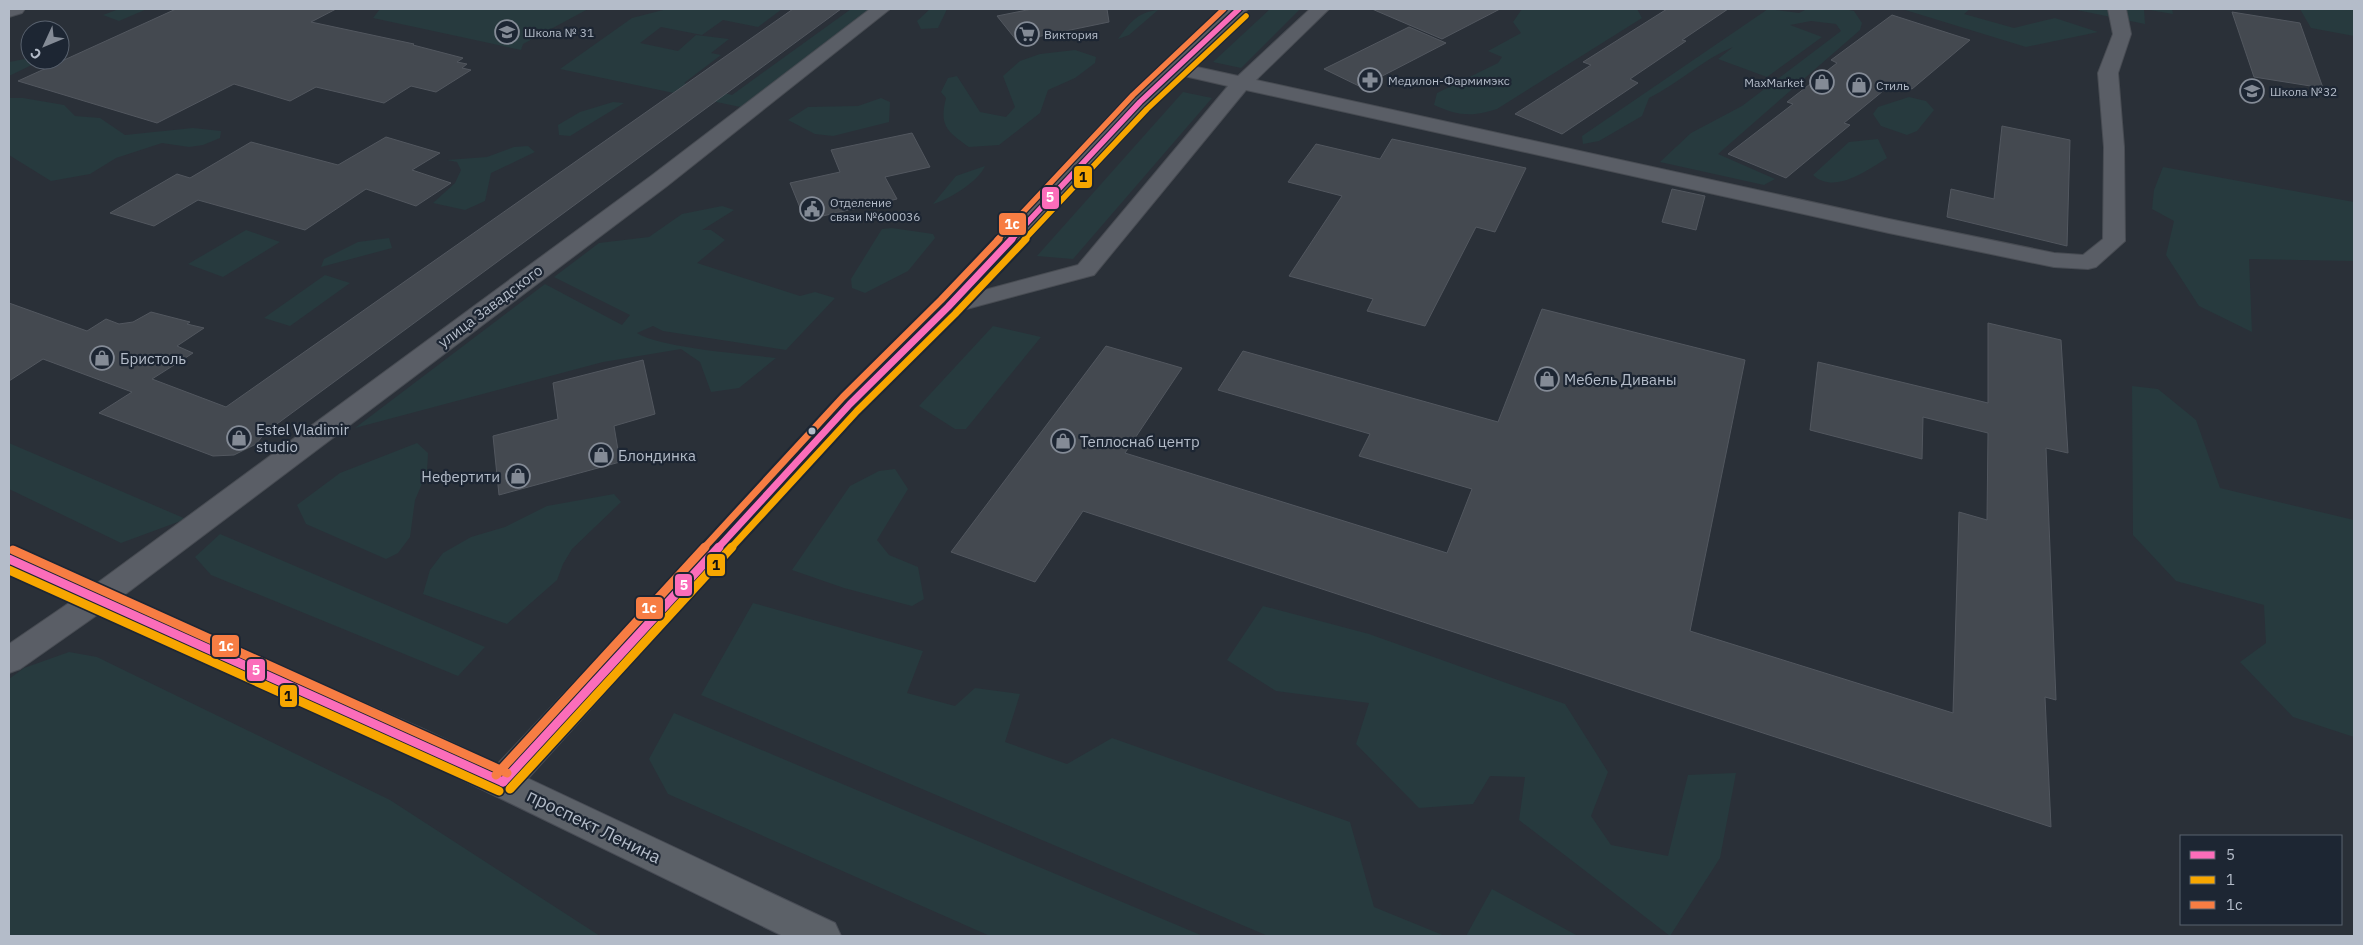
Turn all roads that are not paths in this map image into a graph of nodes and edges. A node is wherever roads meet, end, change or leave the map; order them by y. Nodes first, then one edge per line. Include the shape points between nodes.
1 (16, 9) edge
2 (881, 9) edge
3 (1239, 9) edge
4 (1320, 9) edge
5 (2117, 9) edge
6 (9, 12) edge
7 (1174, 68) junction
8 (1242, 82) junction
9 (948, 307) junction
10 (9, 559) edge
11 (96, 600) junction
12 (9, 660) edge
13 (503, 782) junction
14 (822, 936) edge

1 - 6 street
2 - 11 street, улица Завадского via 659,181
3 - 7 main road
4 - 8 street
5 - 8 street via 2122,34 2108,73 2114,147 2114,241 2088,262 2054,260 1880,225
7 - 8 street
7 - 9 main road
8 - 9 street via 1086,270
9 - 13 main road via 850,404
10 - 11 main road, проспект Ленина
11 - 12 street, улица Завадского
11 - 13 main road, проспект Ленина
13 - 14 main road, проспект Ленина

